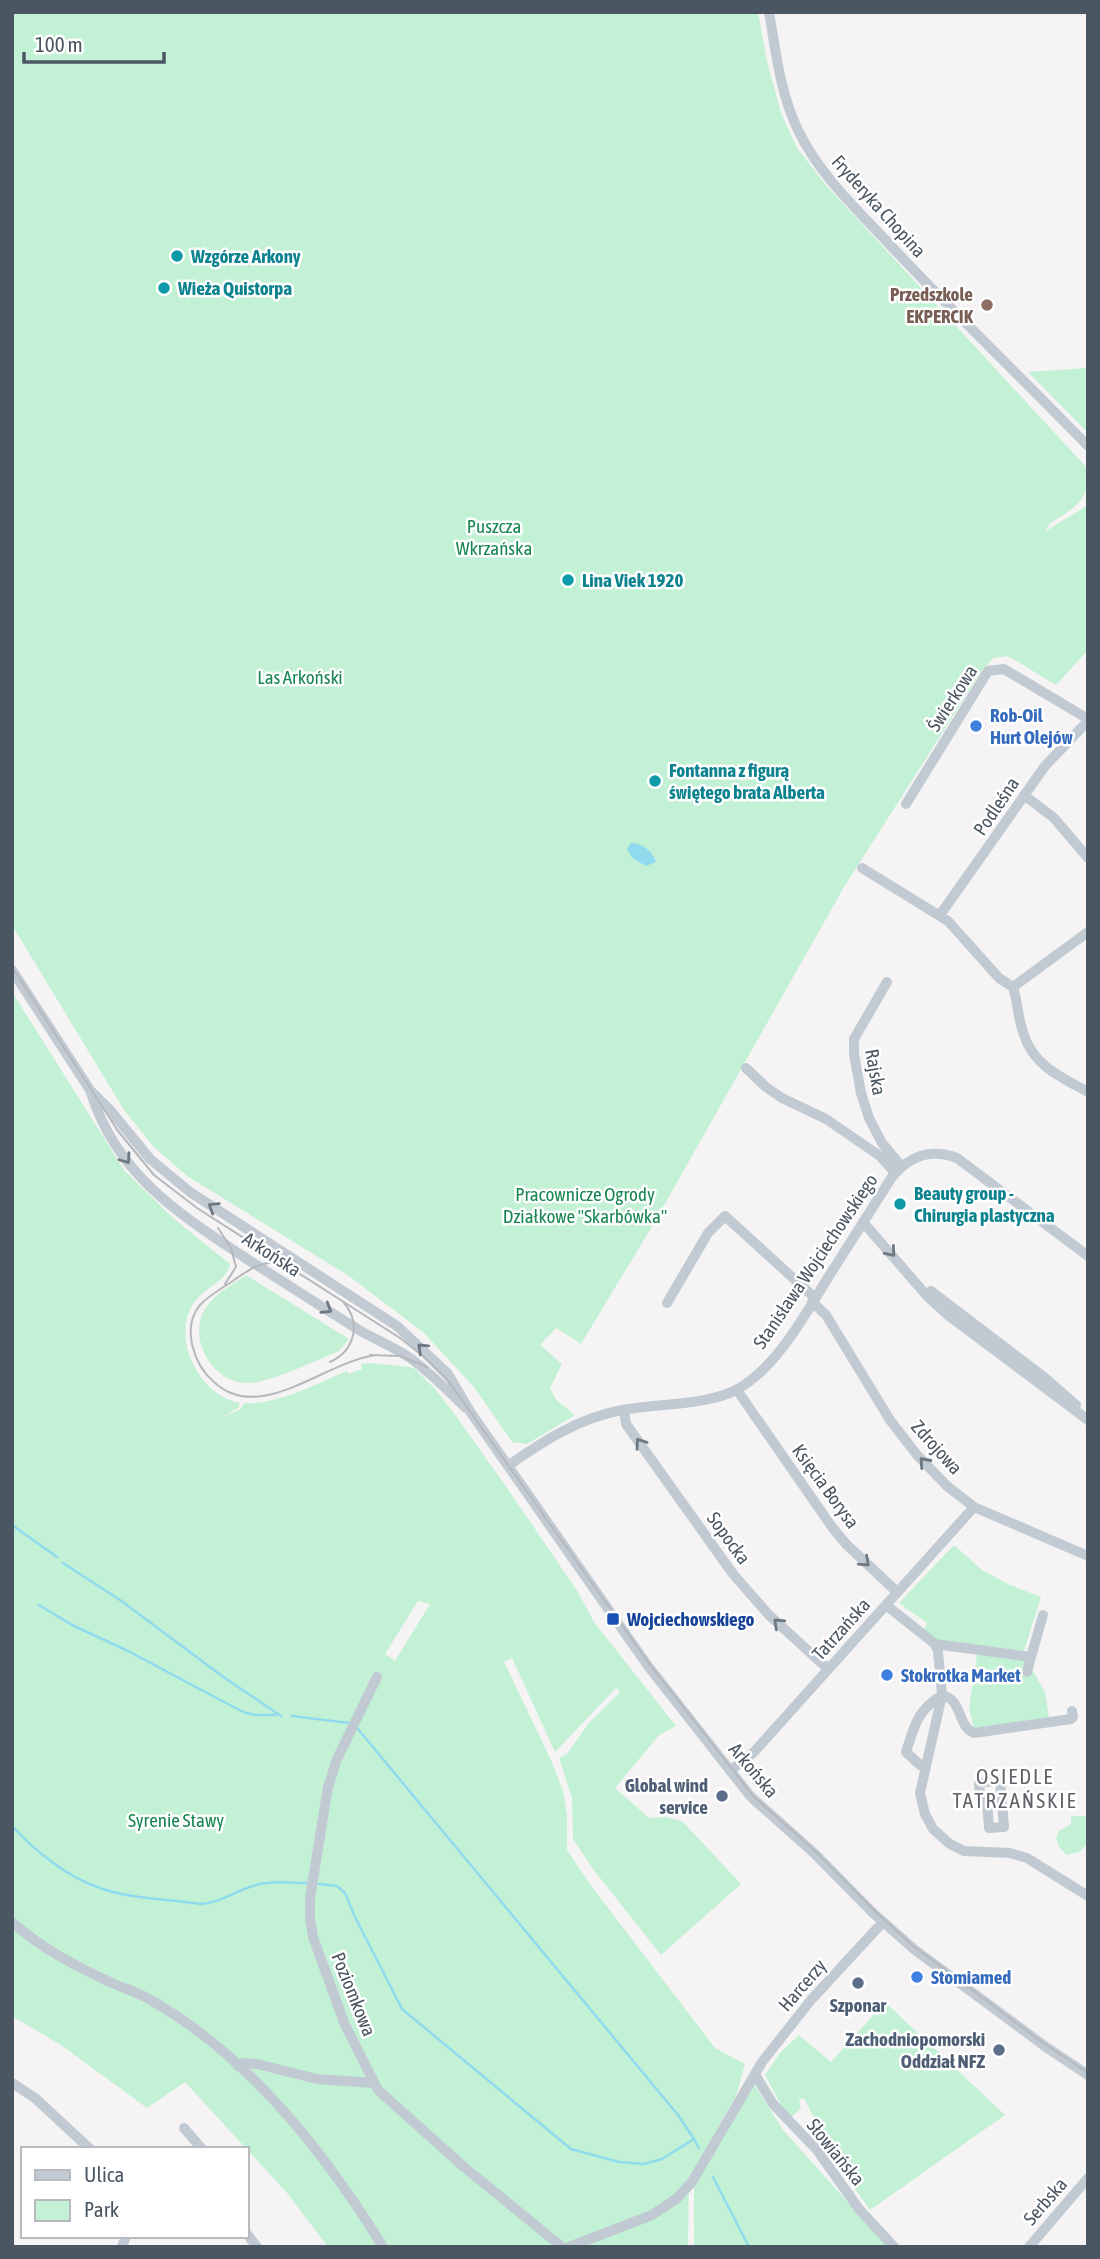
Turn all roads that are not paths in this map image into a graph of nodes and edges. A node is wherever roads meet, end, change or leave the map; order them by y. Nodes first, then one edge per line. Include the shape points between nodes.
1 (769, 12) edge
2 (1088, 446) edge
3 (1088, 720) edge
4 (1024, 795) junction
5 (906, 804) dead end
6 (1088, 858) edge
7 (862, 867) dead end
8 (940, 915) junction
9 (1088, 932) edge
10 (12, 970) edge
11 (887, 982) dead end
12 (1013, 987) junction
13 (746, 1068) dead end
14 (90, 1090) junction
15 (1088, 1092) edge
16 (898, 1170) junction
17 (863, 1222) junction
18 (1088, 1256) edge
19 (814, 1300) junction
20 (667, 1303) dead end
21 (737, 1390) junction
22 (624, 1410) junction
23 (471, 1413) junction
24 (1088, 1420) edge
25 (508, 1466) junction
26 (974, 1507) junction
27 (1088, 1556) edge
28 (897, 1592) junction
29 (886, 1605) junction
30 (1043, 1615) dead end
31 (935, 1644) junction
32 (1031, 1657) junction
33 (828, 1669) junction
34 (1027, 1672) dead end
35 (377, 1677) dead end
36 (942, 1695) junction
37 (1072, 1711) dead end
38 (925, 1767) junction
39 (730, 1771) junction
40 (989, 1828) joint
41 (1088, 1896) edge
42 (12, 1922) edge
43 (883, 1922) junction
44 (238, 2066) junction
45 (1088, 2075) edge
46 (756, 2076) junction
47 (12, 2083) edge
48 (373, 2083) junction
49 (184, 2128) dead end
50 (88, 2147) edge
51 (200, 2147) edge
52 (1088, 2178) edge
53 (383, 2247) edge
54 (562, 2247) edge
55 (569, 2247) edge
56 (894, 2247) edge
57 (1029, 2247) edge

1 - 2 street, Fryderyka Chopina via 785,97 797,129 830,182
3 - 4 street, Podleśna
3 - 5 street, Świerkowa via 1004,669 988,671
4 - 6 street via 1054,818
4 - 8 street, Podleśna
7 - 8 street
8 - 12 street
9 - 12 street
10 - 14 street, Arkońska
11 - 16 street, Rajska via 854,1038 853,1054 869,1118
12 - 15 street via 1024,1035 1035,1058
13 - 16 street via 782,1098 826,1119
23 -> 14 street, Arkońska via 450,1376 408,1335 178,1184
14 -> 23 street, Arkońska via 99,1118 121,1152 167,1204 204,1232 408,1356
16 - 17 street, Stanisława Wojciechowskiego
16 - 18 street, Stanisława Wojciechowskiego via 916,1156 935,1153 957,1158
17 - 19 street, Stanisława Wojciechowskiego
17 -> 24 street via 918,1283 1044,1377
19 - 20 street, Zdrojowa via 725,1216 708,1233
19 - 21 street, Stanisława Wojciechowskiego via 772,1359
26 -> 19 street, Zdrojowa via 947,1486 903,1437
21 - 22 street, Stanisława Wojciechowskiego via 707,1399
21 -> 28 street, Księcia Borysa via 832,1527
22 - 25 street, Stanisława Wojciechowskiego via 582,1422
33 -> 22 street, Sopocka via 769,1615 733,1574 626,1424
23 - 25 street, Arkońska
25 - 39 street, Arkońska via 651,1669
26 - 27 street, Zdrojowa
26 - 28 street, Tatrzańska
28 - 29 street, Tatrzańska
29 - 31 street
29 - 33 street, Tatrzańska
30 - 32 street
31 - 32 street
31 - 36 street
32 - 34 street
33 - 39 street, Tatrzańska via 754,1752
35 - 48 street, Poziomkowa via 328,1787 309,1909 327,1977
36 - 37 street via 955,1701 974,1733 1071,1719
36 - 38 street
36 - 38 street via 923,1709 906,1752
38 - 41 street via 922,1806 944,1839 964,1851 1027,1858
39 - 43 street, Arkońska via 758,1804
40 - 40 street via 987,1800 980,1796 979,1783 1000,1780 1004,1827
42 - 44 street via 44,1948 145,1996 183,2020
43 - 45 street, Arkońska via 934,1965
43 - 46 street, Harcerzy via 802,2011
44 - 48 street via 257,2064 317,2079
44 - 53 street via 303,2133
46 - 55 street, Harcerzy via 692,2182 676,2199 652,2215
46 - 56 street, Słowiańska via 773,2104 817,2150 859,2209
47 - 50 street
48 - 54 street, Poziomkowa
49 - 51 street
52 - 57 street, Serbska

